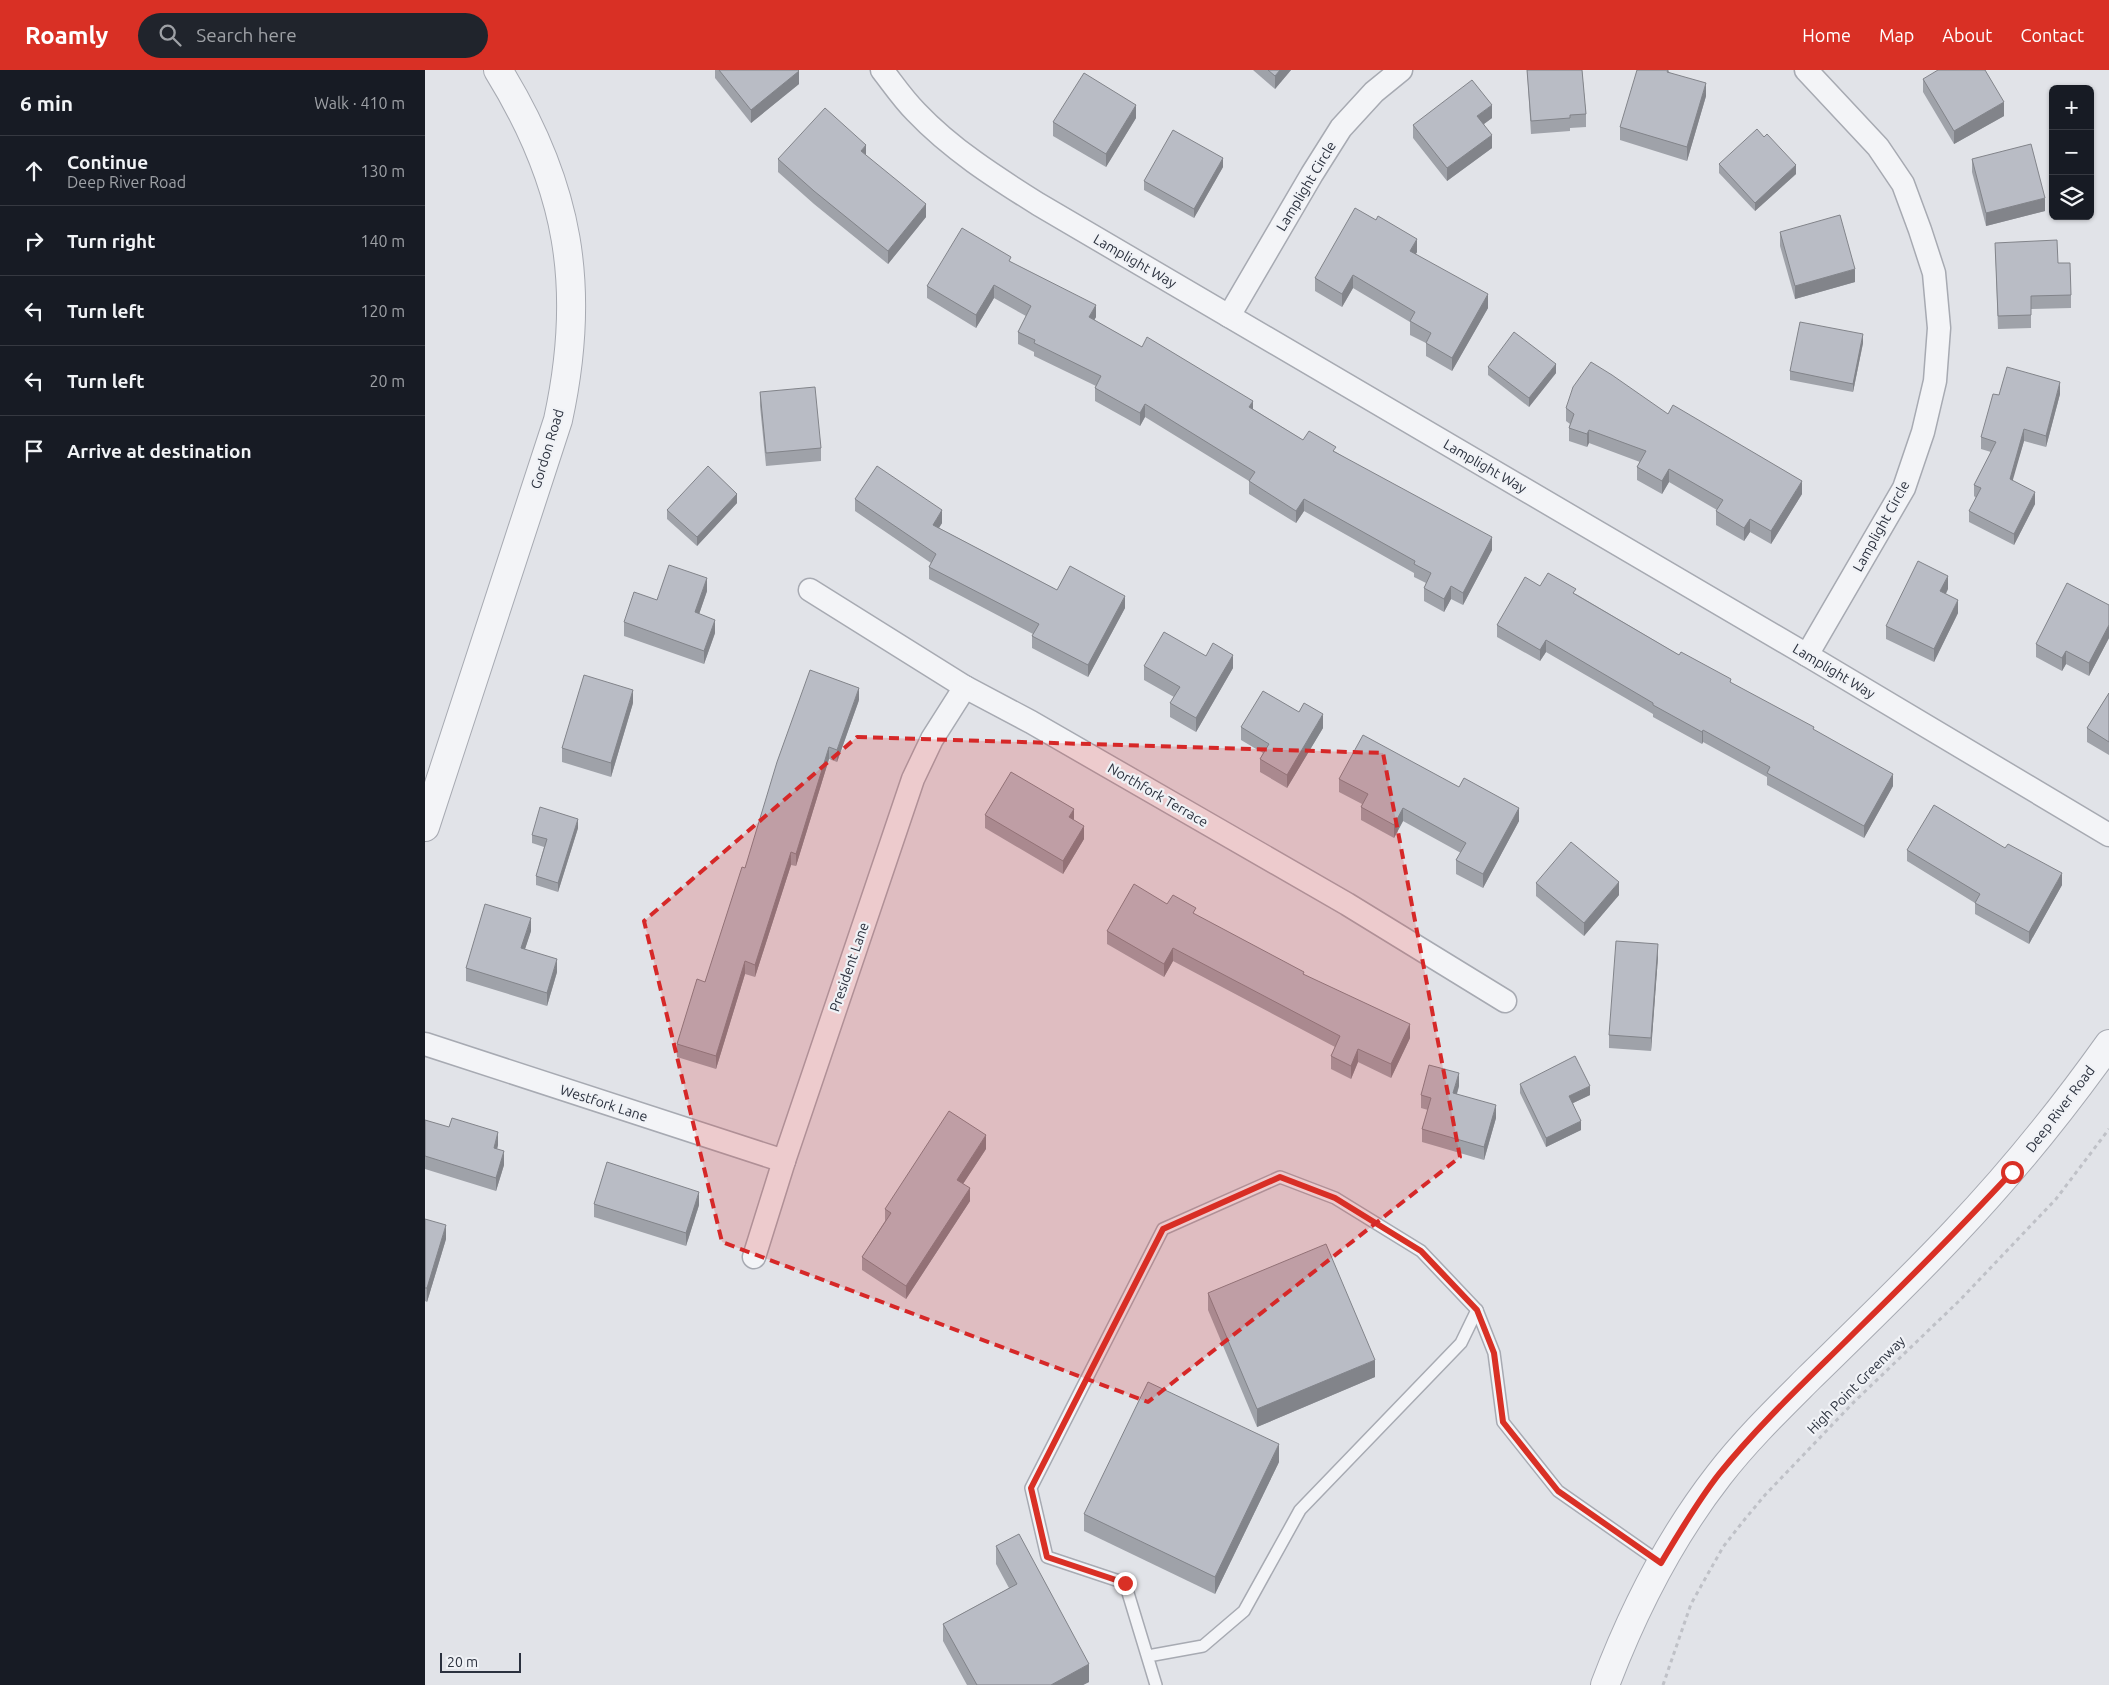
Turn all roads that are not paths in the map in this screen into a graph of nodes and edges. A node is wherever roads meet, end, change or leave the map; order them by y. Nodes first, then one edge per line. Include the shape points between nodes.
1 (498, 70) edge
2 (882, 70) edge
3 (1401, 70) edge
4 (1806, 70) edge
5 (1229, 316) junction
6 (810, 590) dead end
7 (1807, 655) junction
8 (965, 687) junction
9 (425, 827) edge
10 (2109, 835) edge
11 (1505, 1001) dead end
12 (425, 1044) edge
13 (2109, 1044) edge
14 (783, 1161) junction
15 (754, 1257) dead end
16 (1477, 1310) junction
17 (1661, 1563) junction
18 (1148, 1656) junction
19 (1157, 1685) edge
20 (1605, 1685) edge

1 - 9 street, Gordon Road via 540,148 561,211 568,253 571,342 557,420
2 - 5 street, Lamplight Way via 915,112 997,178
3 - 5 street, Lamplight Circle via 1373,92 1341,128
4 - 7 street, Lamplight Circle via 1878,146 1903,184 1934,273 1939,328 1935,381 1923,432 1904,488
5 - 7 street, Lamplight Way
6 - 8 street, Northfork Terrace
7 - 10 street, Lamplight Way
8 - 11 street, Northfork Terrace via 1338,899
8 - 14 street, President Lane via 933,739 913,780
12 - 14 street, Westfork Lane
13 - 17 street, Deep River Road via 2012,1172 1742,1447 1693,1511
14 - 15 street, President Lane
16 - 17 lane via 1494,1353 1503,1422 1558,1491
16 - 18 lane via 1461,1342 1299,1510 1244,1611 1203,1646
16 - 18 lane via 1421,1251 1335,1198 1280,1177 1163,1229 1031,1488 1047,1557 1125,1583
17 - 20 street, Deep River Road via 1637,1608
18 - 19 lane

